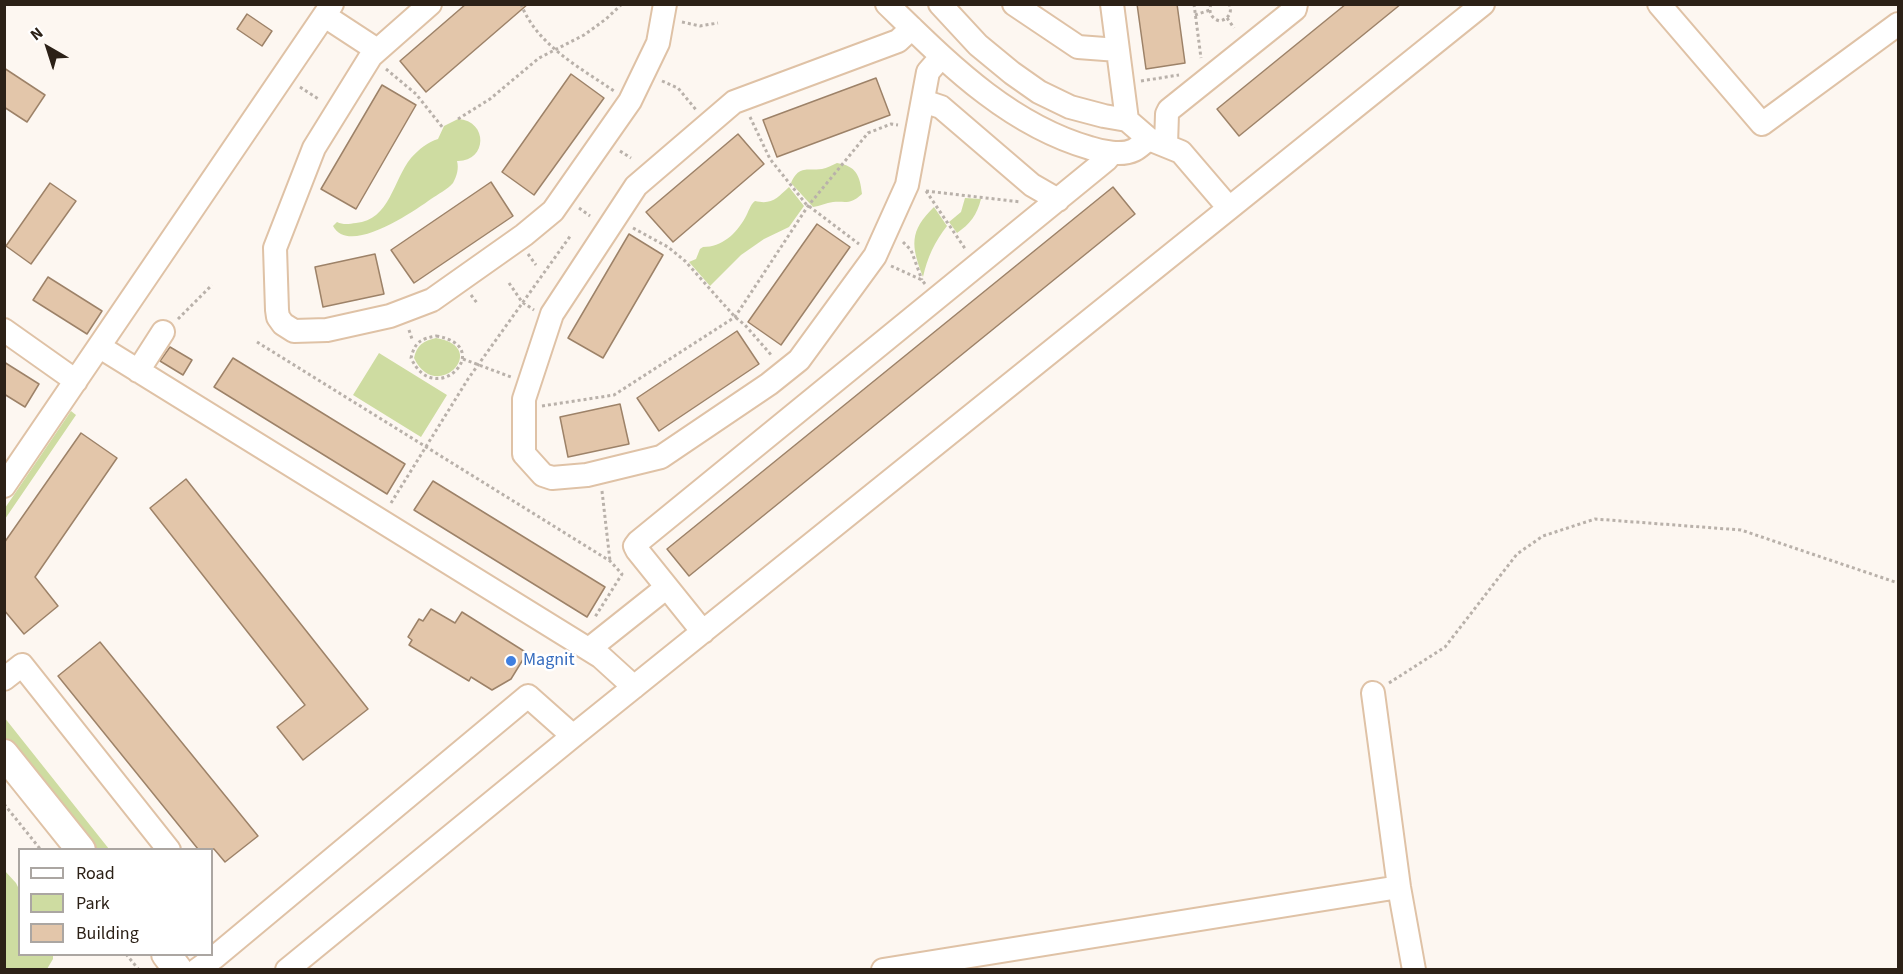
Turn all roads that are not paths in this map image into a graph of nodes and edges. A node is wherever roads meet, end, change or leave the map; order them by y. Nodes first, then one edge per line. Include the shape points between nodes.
1 (430, 4) edge
2 (887, 4) edge
3 (1014, 4) edge
4 (1112, 4) edge
5 (1483, 4) edge
6 (1659, 4) edge
7 (1297, 6) edge
8 (950, 8) edge
9 (328, 10) edge
10 (664, 11) edge
11 (1899, 24) edge
12 (912, 28) junction
13 (1118, 50) junction
14 (374, 53) junction
15 (941, 57) junction
16 (923, 101) junction
17 (1127, 120) junction
18 (1157, 142) junction
19 (1112, 153) junction
20 (1058, 200) junction
21 (1229, 208) junction
22 (4, 330) edge
23 (163, 332) road end
24 (100, 347) junction
25 (138, 371) junction
26 (76, 381) junction
27 (4, 486) edge
28 (667, 587) junction
29 (703, 632) junction
30 (584, 646) junction
31 (4, 679) edge
32 (634, 687) junction
33 (1373, 693) road end
34 (573, 736) junction
35 (4, 754) edge
36 (80, 848) edge
37 (168, 848) edge
38 (1399, 887) junction
39 (168, 956) edge
40 (178, 969) edge
41 (197, 969) edge
42 (287, 969) edge
43 (883, 969) edge
44 (1414, 969) edge

1 - 14 street
2 - 12 street
3 - 13 street via 1078,47
4 - 13 street
5 - 21 street
6 - 11 street via 1762,124
7 - 18 street via 1169,110
8 - 17 street via 987,52 1039,92 1070,107
9 - 14 street
9 - 24 street
10 - 14 street via 658,43 630,101 553,211 432,300 380,318 327,330 294,331 278,317 275,248 314,148
12 - 15 street
12 - 16 street via 898,41 734,102 636,186 552,315 524,399 523,450 527,458 547,477 587,475 661,457 799,360 875,256 907,185
13 - 17 street
15 - 16 street via 928,72
15 - 19 street via 980,90 1045,131
16 - 20 street via 941,107 1032,185
17 - 18 street
18 - 19 street via 1133,151
18 - 21 street via 1187,157
19 - 20 street
20 - 28 street via 638,542 637,550
21 - 29 street
22 - 26 street
23 - 25 street
24 - 25 street
24 - 26 street
25 - 30 street
26 - 27 street
28 - 29 street
28 - 30 street
29 - 32 street
30 - 32 street
31 - 37 street via 22,665
32 - 34 street
33 - 38 street
34 - 41 street via 528,696
34 - 42 street
35 - 36 main road
38 - 43 street
38 - 44 street
39 - 40 main road

